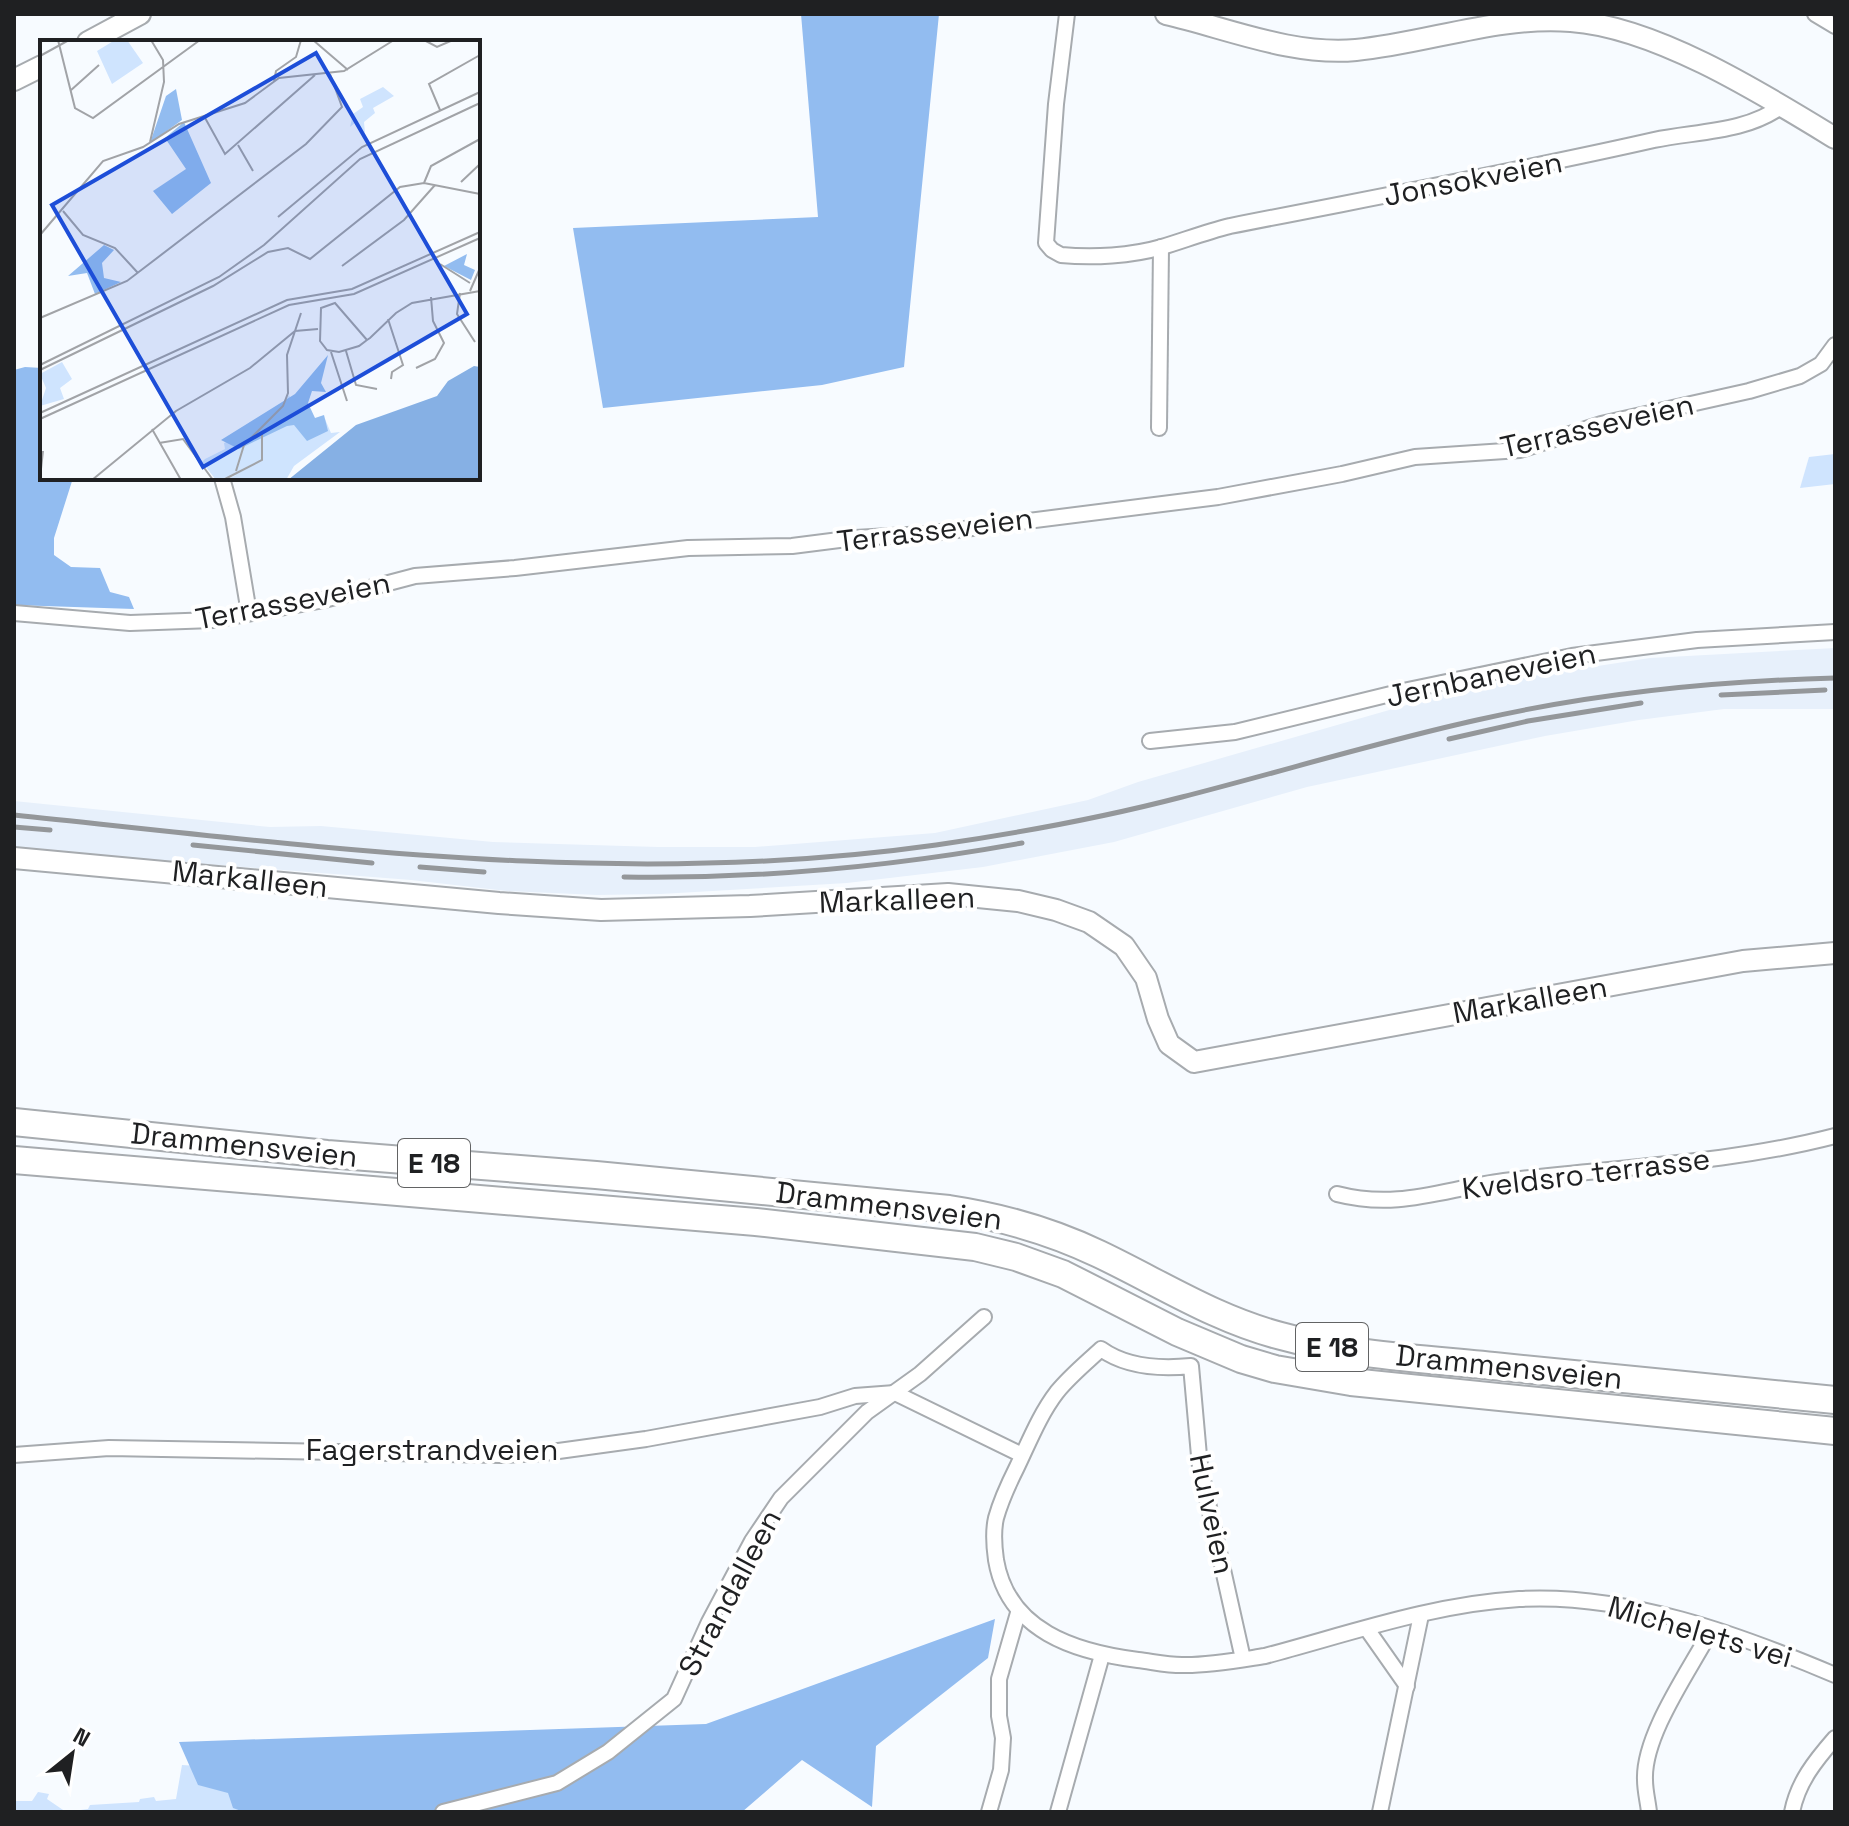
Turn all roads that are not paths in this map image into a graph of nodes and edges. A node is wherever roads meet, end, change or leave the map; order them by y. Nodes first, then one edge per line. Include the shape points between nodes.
1 (140, 14) edge
2 (1067, 14) edge
3 (1166, 14) edge
4 (1815, 14) edge
5 (1541, 17) edge
6 (1835, 26) edge
7 (92, 40) edge
8 (40, 67) edge
9 (14, 80) edge
10 (1782, 106) junction
11 (1835, 138) edge
12 (1161, 247) junction
13 (1835, 345) edge
14 (1159, 428) dead end
15 (223, 480) edge
16 (14, 613) edge
17 (249, 613) junction
18 (1835, 632) edge
19 (1150, 741) dead end
20 (14, 858) edge
21 (1835, 953) edge
22 (14, 1122) edge
23 (1835, 1136) edge
24 (14, 1160) edge
25 (1337, 1194) dead end
26 (984, 1317) dead end
27 (895, 1393) junction
28 (1835, 1400) edge
29 (1835, 1431) edge
30 (14, 1455) edge
31 (1022, 1455) junction
32 (1018, 1613) junction
33 (1421, 1615) junction
34 (1367, 1629) junction
35 (1711, 1630) junction
36 (1102, 1655) junction
37 (1243, 1659) junction
38 (1835, 1675) edge
39 (1407, 1686) junction
40 (1835, 1738) edge
41 (443, 1812) edge
42 (989, 1812) edge
43 (1058, 1812) edge
44 (1380, 1812) edge
45 (1649, 1812) edge
46 (1792, 1812) edge

1 - 7 main road
2 - 12 street, Jonsokveien via 1046,243 1061,255 1077,256
3 - 5 main road via 1288,46 1354,50
4 - 6 street
5 - 10 main road via 1629,33
8 - 9 main road
10 - 11 main road
10 - 12 street, Jonsokveien via 1741,125 1230,226
12 - 14 street
13 - 17 street, Terrasseveien via 1821,364 1800,376 1601,424 1520,450 1415,457 1218,497 925,534 676,549 415,576
15 - 17 street
16 - 17 street, Terrasseveien via 164,623
18 - 19 street, Jernbaneveien via 1697,640 1572,656 1249,729
20 - 21 main road, Markalleen via 601,910 948,894 1018,901 1089,922 1124,946 1146,978 1169,1044 1194,1062 1743,961
22 - 28 highway, Drammensveien / E 18 via 965,1211 1052,1234 1221,1316 1321,1345
23 - 25 street, Kveldsro terrasse via 1402,1201
24 - 29 highway, Drammensveien / E 18 via 944,1242 1042,1265 1209,1347 1275,1369 1351,1382
26 - 27 street, Strandalleen
27 - 30 street, Fagerstrandveien via 544,1453 109,1448
27 - 31 street
27 - 41 street, Strandalleen via 867,1412 781,1498 752,1541 674,1699 608,1752 557,1783
31 - 32 street via 995,1521 994,1546 998,1574
31 - 37 street, Hulveien via 1055,1394 1101,1349 1135,1364 1191,1366 1200,1467
32 - 36 street, Michelets vei via 1032,1625
32 - 42 street via 999,1679 1001,1770
33 - 34 street, Michelets vei
33 - 35 street, Michelets vei via 1478,1604 1595,1601
33 - 39 street
34 - 37 street, Michelets vei
34 - 39 street
35 - 38 street, Michelets vei
35 - 45 street via 1665,1711 1648,1756 1644,1779
36 - 37 street, Michelets vei via 1185,1666
36 - 43 street
39 - 44 street
40 - 46 street via 1796,1792

